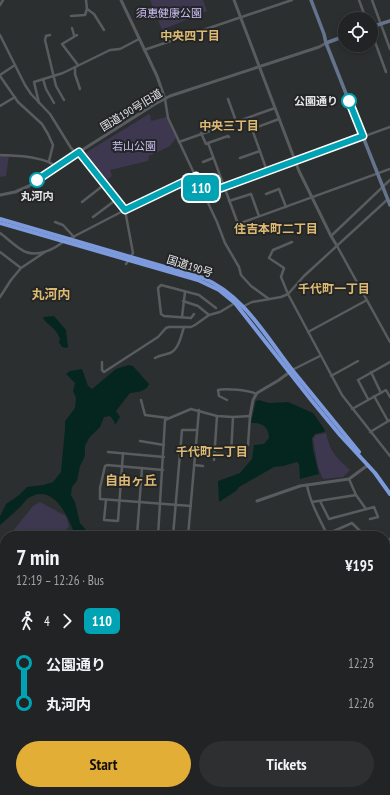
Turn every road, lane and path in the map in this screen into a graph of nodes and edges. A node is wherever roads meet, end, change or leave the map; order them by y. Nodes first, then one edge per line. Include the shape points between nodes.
1 (3, 0) edge
2 (86, 0) edge
3 (121, 0) edge
4 (234, 0) edge
5 (292, 0) edge
6 (311, 0) edge
7 (359, 0) edge
8 (372, 0) edge
9 (0, 5) edge
10 (87, 9) junction
11 (363, 12) edge
12 (71, 16) dead end
13 (240, 17) junction
14 (390, 21) edge
15 (381, 24) junction
16 (378, 25) edge
17 (72, 28) dead end
18 (104, 30) dead end
19 (0, 35) edge
20 (50, 35) dead end
21 (139, 38) junction
22 (338, 39) edge
23 (326, 43) junction
24 (390, 49) edge
25 (144, 50) junction
26 (378, 50) edge
27 (15, 65) junction
28 (76, 66) junction
29 (259, 66) junction
30 (386, 72) dead end
31 (0, 76) edge
32 (53, 76) junction
33 (43, 79) junction
34 (80, 89) dead end
35 (15, 97) junction
36 (165, 99) junction
37 (228, 99) dead end
38 (64, 100) dead end
39 (54, 103) dead end
40 (39, 104) junction
41 (0, 106) edge
42 (275, 108) junction
43 (279, 119) junction
44 (236, 121) junction
45 (390, 127) edge
46 (201, 133) junction
47 (363, 136) junction
48 (229, 137) dead end
49 (179, 142) junction
50 (208, 143) junction
51 (260, 151) junction
52 (79, 152) junction
53 (0, 155) edge
54 (213, 158) junction
55 (240, 158) dead end
56 (49, 161) junction
57 (295, 161) junction
58 (203, 162) dead end
59 (56, 167) junction
60 (390, 169) edge
61 (268, 171) junction
62 (378, 174) junction
63 (196, 176) junction
64 (390, 180) edge
65 (105, 184) junction
66 (224, 187) junction
67 (383, 187) junction
68 (205, 194) junction
69 (266, 194) dead end
70 (0, 195) edge
71 (312, 198) junction
72 (117, 199) junction
73 (388, 199) junction
74 (82, 202) dead end
75 (229, 202) junction
76 (390, 205) edge
77 (286, 207) junction
78 (125, 210) junction
79 (260, 216) junction
80 (93, 217) dead end
81 (0, 218) edge
82 (55, 222) dead end
83 (0, 224) edge
84 (0, 233) edge
85 (331, 236) junction
86 (72, 238) junction
87 (64, 242) junction
88 (292, 242) dead end
89 (337, 246) junction
90 (0, 252) edge
91 (46, 252) junction
92 (126, 264) dead end
93 (21, 268) junction
94 (185, 292) junction
95 (288, 294) junction
96 (0, 297) edge
97 (269, 299) junction
98 (367, 300) junction
99 (183, 301) junction
100 (236, 302) junction
101 (244, 306) junction
102 (216, 308) dead end
103 (194, 314) dead end
104 (210, 315) junction
105 (182, 317) junction
106 (184, 328) junction
107 (308, 332) junction
108 (390, 342) edge
109 (320, 356) junction
110 (155, 358) dead end
111 (358, 361) dead end
112 (102, 362) dead end
113 (390, 362) edge
114 (290, 371) junction
115 (371, 372) junction
116 (331, 376) junction
117 (381, 392) junction
118 (256, 394) junction
119 (374, 396) junction
120 (390, 397) edge
121 (368, 399) junction
122 (141, 400) dead end
123 (227, 400) dead end
124 (352, 409) junction
125 (199, 410) junction
126 (217, 416) junction
127 (250, 416) junction
128 (233, 417) junction
129 (168, 418) junction
130 (389, 421) edge
131 (196, 430) junction
132 (370, 432) junction
133 (140, 441) dead end
134 (164, 445) junction
135 (248, 445) dead end
136 (108, 452) dead end
137 (123, 453) junction
138 (214, 453) junction
139 (389, 453) edge
140 (390, 456) edge
141 (164, 457) junction
142 (214, 460) dead end
143 (194, 465) junction
144 (368, 465) junction
145 (122, 466) junction
146 (203, 466) dead end
147 (142, 468) junction
148 (163, 470) junction
149 (349, 479) junction
150 (307, 485) junction
151 (390, 494) edge
152 (356, 495) junction
153 (106, 500) junction
154 (120, 501) junction
155 (257, 501) dead end
156 (320, 501) junction
157 (140, 502) junction
158 (312, 502) junction
159 (160, 504) junction
160 (176, 505) junction
161 (191, 506) junction
162 (366, 509) junction
163 (370, 519) dead end
164 (137, 531) edge
165 (158, 531) edge
166 (173, 531) edge
167 (188, 531) edge
168 (326, 531) edge
169 (334, 531) edge
170 (360, 531) edge

1 - 9 street
2 - 10 street
3 - 21 street
4 - 13 street
5 - 13 street
6 - 23 main road
7 - 11 street
8 - 15 street
10 - 12 street via 85,15
10 - 18 street via 94,14
13 - 25 street
13 - 29 street
14 - 15 main road
15 - 16 main road
15 - 24 street
17 - 28 street via 76,35 62,44
19 - 27 street
20 - 32 street via 46,36 45,40
21 - 25 street
21 - 28 street via 120,49 110,50
22 - 23 main road
23 - 29 street, 国道190号旧道
23 - 47 main road
25 - 36 street
26 - 30 street
27 - 31 street
27 - 40 street
28 - 32 street
28 - 34 street via 75,74
29 - 36 street, 国道190号旧道
29 - 42 street
31 - 35 street
32 - 33 street
32 - 38 street
33 - 39 street
33 - 40 street via 34,82
35 - 41 street
35 - 56 street via 42,124 48,134 53,145
36 - 49 street via 168,118
36 - 52 street, 国道190号旧道
37 - 44 street
40 - 52 street via 50,114 71,148
42 - 43 street
42 - 44 street
43 - 51 street via 252,129
43 - 57 street
44 - 46 street
45 - 47 street
46 - 49 street
46 - 50 street via 206,144
47 - 57 street
47 - 62 main road
48 - 50 street
49 - 63 street
50 - 54 street
51 - 55 street
51 - 61 street
52 - 59 street, 国道190号旧道
52 - 65 street
53 - 56 street
54 - 58 street
54 - 66 street
56 - 59 street
57 - 61 street
57 - 71 street
59 - 70 street, 国道190号旧道 via 29,186
60 - 62 street
61 - 66 street
62 - 67 main road
62 - 71 street
63 - 68 street
63 - 78 street
64 - 67 street
65 - 72 street
65 - 74 street
66 - 68 street
66 - 75 street
67 - 73 main road
67 - 85 street
68 - 97 street via 241,275
69 - 77 street via 279,189
71 - 77 street
71 - 85 street
72 - 78 street
72 - 80 street
73 - 76 main road
73 - 89 street
75 - 79 street via 238,224
75 - 79 street via 251,194
77 - 79 street
78 - 86 street
78 - 92 street via 133,253
81 - 86 highway, 国道190号
82 - 86 street via 63,225
83 - 87 highway, 国道190号
84 - 91 street via 26,252
85 - 89 street
86 - 87 street
86 - 100 highway, 国道190号 via 203,278 222,287
87 - 91 street
87 - 100 highway, 国道190号 via 198,280
88 - 95 street via 273,250 268,258 284,268 281,277
89 - 95 street
89 - 98 street
90 - 93 street
91 - 93 street
93 - 96 street
94 - 99 street
94 - 102 street via 199,295
94 - 105 street via 161,285 158,288 162,314
95 - 97 street
95 - 107 street
97 - 101 street
98 - 107 street
98 - 108 street
99 - 104 street via 198,306
99 - 105 street
100 - 101 highway, 国道190号
100 - 104 street
100 - 114 highway, 国道190号
101 - 114 highway, 国道190号
103 - 105 street via 191,318
104 - 106 street via 195,326
106 - 110 street via 176,349
106 - 112 street via 166,328 158,337 104,372
107 - 109 street
109 - 114 street
109 - 116 street
111 - 116 street
113 - 115 street
114 - 118 street
114 - 144 highway, 国道190号 via 340,435
115 - 117 street
115 - 121 street via 358,380
116 - 124 street
117 - 119 street
117 - 120 street via 386,390
118 - 123 street via 218,390 219,396
118 - 127 street
119 - 121 street
119 - 130 street
121 - 124 street
122 - 129 street via 145,414
124 - 132 street
125 - 126 street
125 - 129 street via 191,409
125 - 131 street
126 - 128 street
126 - 138 street
127 - 128 street
127 - 135 street
128 - 138 street via 231,455
129 - 134 street via 165,420
130 - 132 street
131 - 143 street
131 - 160 street via 182,430
132 - 139 street
133 - 134 street
134 - 141 street
136 - 137 street
137 - 141 street
137 - 145 street
138 - 142 street
139 - 140 street
141 - 148 street
143 - 146 street
143 - 161 street
144 - 149 street
144 - 151 highway, 国道190号
145 - 147 street
145 - 153 street via 105,466 100,499
145 - 154 street
147 - 148 street
147 - 157 street
148 - 159 street
149 - 150 street
149 - 152 street
150 - 155 street
150 - 158 street
152 - 156 street
152 - 162 street
153 - 154 street
153 - 154 street via 104,520 118,521
154 - 157 street
156 - 158 street
156 - 162 street via 328,519
157 - 159 street
157 - 164 street
158 - 168 street
159 - 160 street
159 - 165 street
160 - 161 street
160 - 166 street
161 - 167 street
162 - 163 street via 374,507 378,517
169 - 170 street via 352,523

